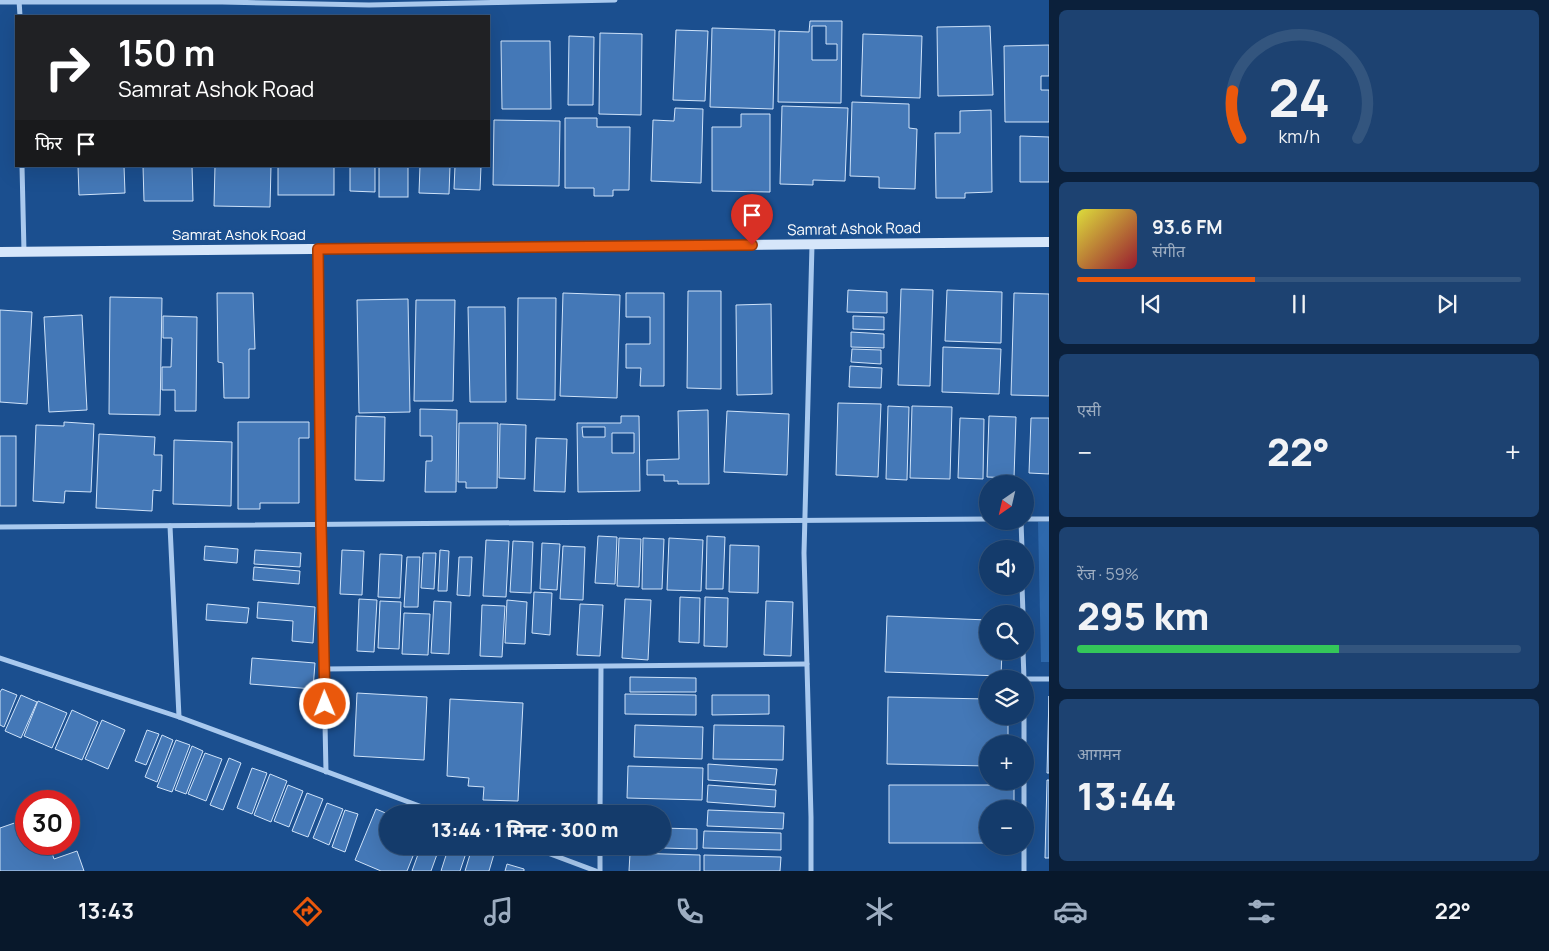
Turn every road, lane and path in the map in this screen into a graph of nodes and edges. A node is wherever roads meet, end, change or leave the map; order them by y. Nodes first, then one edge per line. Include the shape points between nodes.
1 (572, 0) edge
2 (615, 0) edge
3 (20, 1) edge
4 (222, 1) edge
5 (0, 2) edge
6 (369, 2) edge
7 (20, 15) edge
8 (22, 167) edge
9 (1049, 242) edge
10 (812, 245) junction
11 (318, 249) junction
12 (0, 252) edge
13 (24, 252) junction
14 (979, 519) edge
15 (1034, 519) edge
16 (1049, 519) edge
17 (804, 521) junction
18 (321, 524) junction
19 (170, 526) junction
20 (0, 527) edge
21 (0, 658) edge
22 (807, 664) junction
23 (601, 667) junction
24 (325, 669) junction
25 (1034, 679) edge
26 (1049, 679) edge
27 (179, 718) junction
28 (326, 772) junction
29 (416, 805) edge
30 (600, 805) edge
31 (554, 855) edge
32 (599, 855) edge
33 (1024, 855) edge
34 (598, 871) edge
35 (811, 871) edge
36 (1024, 871) edge

1 - 2 street
1 - 6 street
3 - 4 street
3 - 5 street
3 - 7 street
4 - 6 street
8 - 13 street
9 - 10 street, Samrat Ashok Road
10 - 11 street, Samrat Ashok Road
10 - 17 street
11 - 13 street, Samrat Ashok Road
11 - 18 street
12 - 13 street, Samrat Ashok Road
14 - 17 street
15 - 16 street
17 - 18 street
17 - 22 street
18 - 19 street
18 - 24 street
19 - 20 street
19 - 27 street
21 - 27 street
22 - 23 street
22 - 35 street
23 - 24 street
23 - 30 street
24 - 28 street
25 - 26 street
27 - 28 street
28 - 29 street
31 - 34 street
32 - 34 street
33 - 36 street

